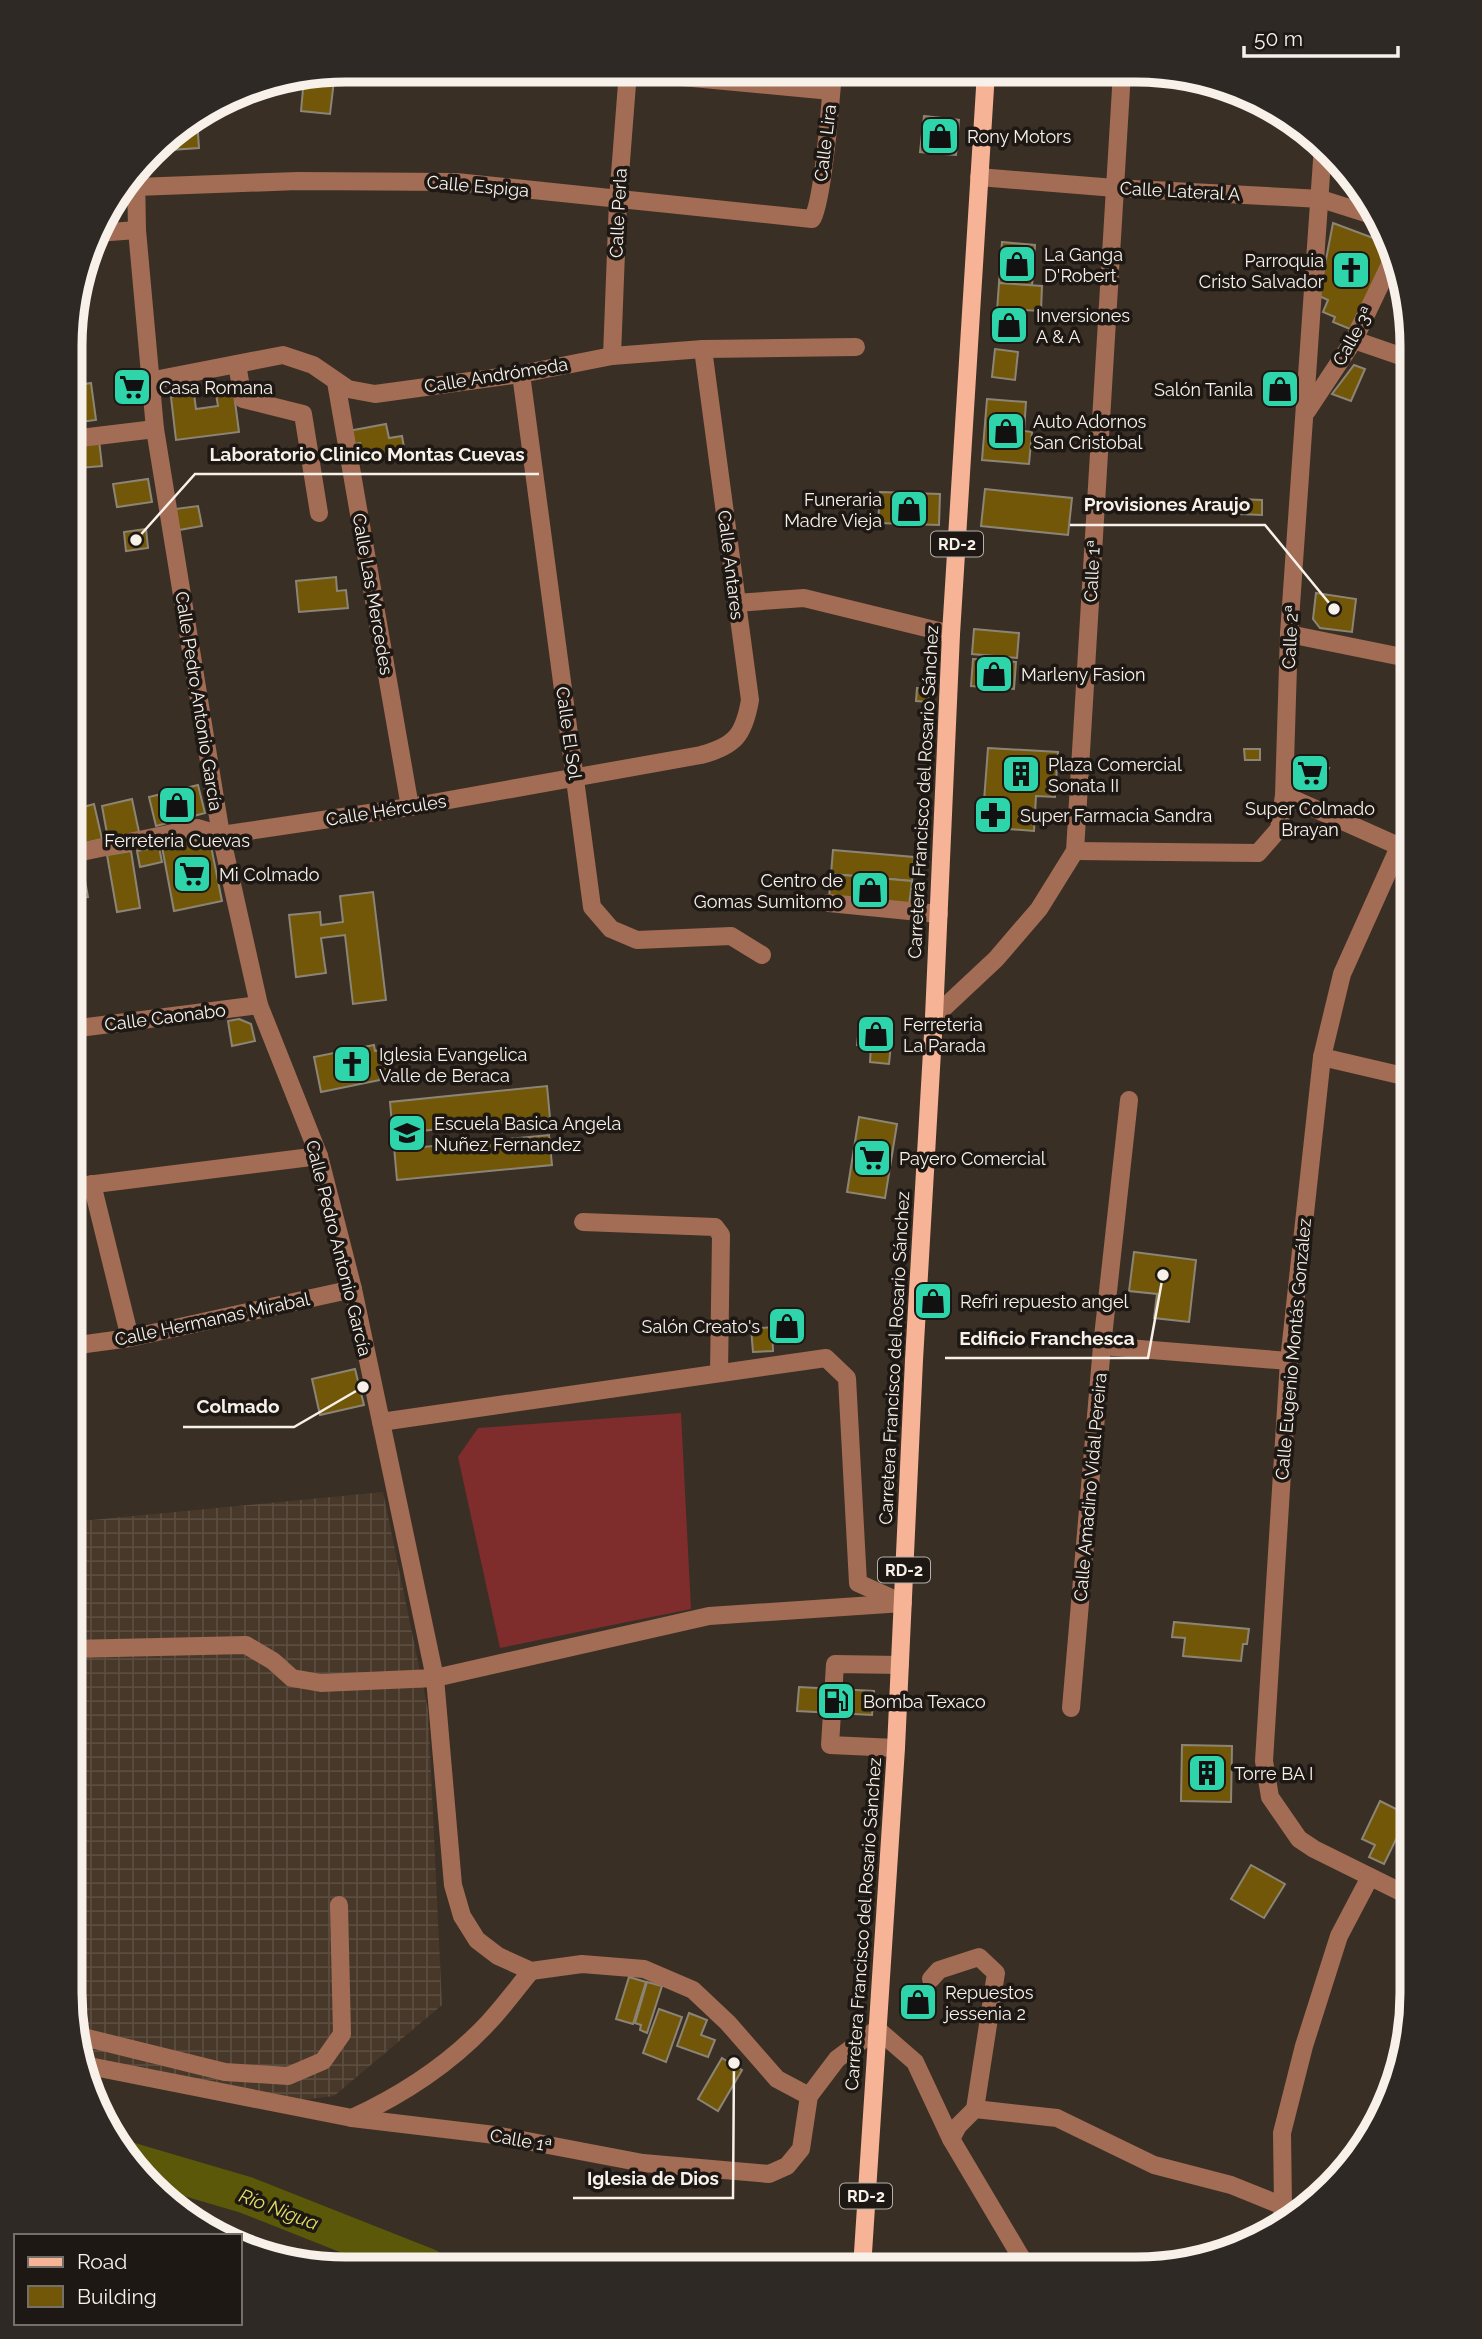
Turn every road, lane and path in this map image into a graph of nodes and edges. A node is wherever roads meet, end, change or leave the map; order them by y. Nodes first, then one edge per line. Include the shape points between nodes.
1 (624, 82) edge
2 (738, 82) edge
3 (832, 82) edge
4 (985, 82) edge
5 (1121, 82) edge
6 (831, 91) junction
7 (1323, 159) edge
8 (979, 177) junction
9 (140, 181) edge
10 (136, 186) edge
11 (1115, 188) junction
12 (1321, 199) junction
13 (618, 200) junction
14 (1363, 212) edge
15 (816, 214) joint
16 (137, 229) junction
17 (108, 232) edge
18 (1388, 268) edge
19 (1354, 340) junction
20 (856, 347) dead end
21 (704, 349) junction
22 (612, 356) junction
23 (1400, 356) edge
24 (237, 364) junction
25 (521, 373) junction
26 (149, 381) junction
27 (336, 382) junction
28 (1306, 413) junction
29 (155, 429) junction
30 (82, 438) edge
31 (319, 513) dead end
32 (736, 603) junction
33 (951, 634) junction
34 (1289, 634) junction
35 (1400, 657) edge
36 (701, 755) joint
37 (575, 778) junction
38 (1284, 794) junction
39 (410, 807) junction
40 (221, 835) junction
41 (1400, 847) edge
42 (1075, 851) junction
43 (82, 852) edge
44 (1400, 859) edge
45 (829, 903) dead end
46 (939, 914) junction
47 (762, 955) dead end
48 (259, 1005) junction
49 (934, 1017) junction
50 (82, 1028) edge
51 (1322, 1057) junction
52 (1400, 1075) edge
53 (1129, 1100) dead end
54 (319, 1156) junction
55 (92, 1184) junction
56 (82, 1185) edge
57 (583, 1222) dead end
58 (353, 1289) junction
59 (130, 1338) junction
60 (82, 1345) edge
61 (1102, 1346) junction
62 (1289, 1361) junction
63 (719, 1373) junction
64 (381, 1422) junction
65 (903, 1603) junction
66 (82, 1649) edge
67 (900, 1665) junction
68 (435, 1678) junction
69 (1071, 1708) dead end
70 (896, 1748) junction
71 (1370, 1877) junction
72 (1400, 1892) edge
73 (339, 1905) dead end
74 (530, 1971) junction
75 (932, 1979) dead end
76 (877, 2029) junction
77 (86, 2038) edge
78 (93, 2067) edge
79 (808, 2096) junction
80 (975, 2109) junction
81 (352, 2118) junction
82 (951, 2139) junction
83 (1283, 2207) junction
84 (1282, 2212) edge
85 (863, 2257) edge
86 (1021, 2257) edge

1 - 13 street, Calle Perla
2 - 6 street
3 - 6 street, Calle Lira
4 - 8 main road, Carretera Francisco del Rosario Sánchez / RD-2
5 - 11 street, Calle 1ª
6 - 15 street, Calle Lira
7 - 12 street, Calle 2ª
8 - 11 street, Calle Lateral A
8 - 33 main road, Carretera Francisco del Rosario Sánchez / RD-2
9 - 13 street, Calle Espiga via 456,181
10 - 16 street, Calle Pedro Antonio García
11 - 12 street, Calle Lateral A
11 - 42 street, Calle 1ª
12 - 14 street, Calle Lateral A
12 - 28 street, Calle 2ª
13 - 15 street, Calle Espiga via 792,218 812,219
13 - 22 street, Calle Perla
16 - 17 street
16 - 26 street, Calle Pedro Antonio García
18 - 19 street, Calle 3ª
19 - 23 street
19 - 28 street, Calle 3ª
20 - 21 street, Calle Andrómeda
21 - 22 street, Calle Andrómeda
21 - 32 street, Calle Antares
22 - 25 street, Calle Andrómeda
24 - 26 street, Calle Andrómeda
24 - 27 street, Calle Andrómeda via 283,355 313,365
24 - 31 street via 243,399 303,414
25 - 27 street, Calle Andrómeda via 375,394
25 - 37 street, Calle El Sol
26 - 29 street, Calle Pedro Antonio García
27 - 39 street, Calle Las Mercedes
28 - 34 street, Calle 2ª
29 - 30 street
29 - 40 street, Calle Pedro Antonio García
32 - 33 street via 804,598
32 - 36 street, Calle Antares via 750,700 746,721 737,739 721,750
33 - 46 main road, Carretera Francisco del Rosario Sánchez / RD-2
34 - 35 street
34 - 38 street, Calle 2ª
36 - 37 street, Calle Hércules
37 - 39 street, Calle Hércules
37 - 47 street, Calle El Sol via 592,907 611,929 636,940 731,936
38 - 41 street
38 - 42 street, Calle 2ª via 1279,829 1258,853
39 - 40 street, Calle Hércules
40 - 43 street, Calle Hércules via 197,828
40 - 48 street, Calle Pedro Antonio García
42 - 49 street, Calle 1ª via 1039,909
44 - 51 street, Calle Eugenio Montás González via 1342,974
45 - 46 street
46 - 49 main road, Carretera Francisco del Rosario Sánchez / RD-2
48 - 50 street, Calle Caonabo
48 - 54 street, Calle Pedro Antonio García
49 - 65 main road, Carretera Francisco del Rosario Sánchez / RD-2
51 - 52 street
51 - 62 street, Calle Eugenio Montás González
53 - 61 street, Calle Amadino Vidal Pereira
54 - 55 street
54 - 58 street, Calle Pedro Antonio García
55 - 56 street
55 - 59 street
57 - 63 street via 715,1227 721,1235
58 - 59 street, Calle Hermanas Mirabal
58 - 64 street, Calle Pedro Antonio García
59 - 60 street, Calle Hermanas Mirabal
61 - 62 street
61 - 69 street, Calle Amadino Vidal Pereira
62 - 71 street, Calle Eugenio Montás González via 1264,1761 1270,1797 1299,1839
63 - 64 street
63 - 65 street via 826,1358 847,1378 859,1583
64 - 68 street, Calle Pedro Antonio García
65 - 67 main road, Carretera Francisco del Rosario Sánchez / RD-2
65 - 68 street via 709,1616
66 - 68 street via 246,1645 292,1678 321,1683
67 - 70 main road, Carretera Francisco del Rosario Sánchez / RD-2
67 - 70 street via 835,1664 830,1745
68 - 74 street, Calle Pedro Antonio García via 453,1885 462,1916 477,1940
70 - 76 main road, Carretera Francisco del Rosario Sánchez / RD-2
71 - 72 street, Calle Eugenio Montás González
71 - 83 street via 1339,1936 1304,2046 1282,2133
73 - 77 street via 342,2034 323,2060 288,2076 225,2072
74 - 79 street via 582,1964 644,1969 693,1990 777,2079
74 - 81 street via 489,2022 439,2066 388,2101
75 - 80 street via 939,1970 979,1957 996,1973
76 - 79 street via 837,2059
76 - 82 street via 915,2062
76 - 85 main road, Carretera Francisco del Rosario Sánchez / RD-2
78 - 81 street, Calle 1ª
79 - 81 street, Calle 1ª via 801,2149 787,2166 769,2174 643,2162 495,2135
80 - 82 street
80 - 83 street via 1057,2118 1154,2165 1231,2185
82 - 86 street
83 - 84 street

